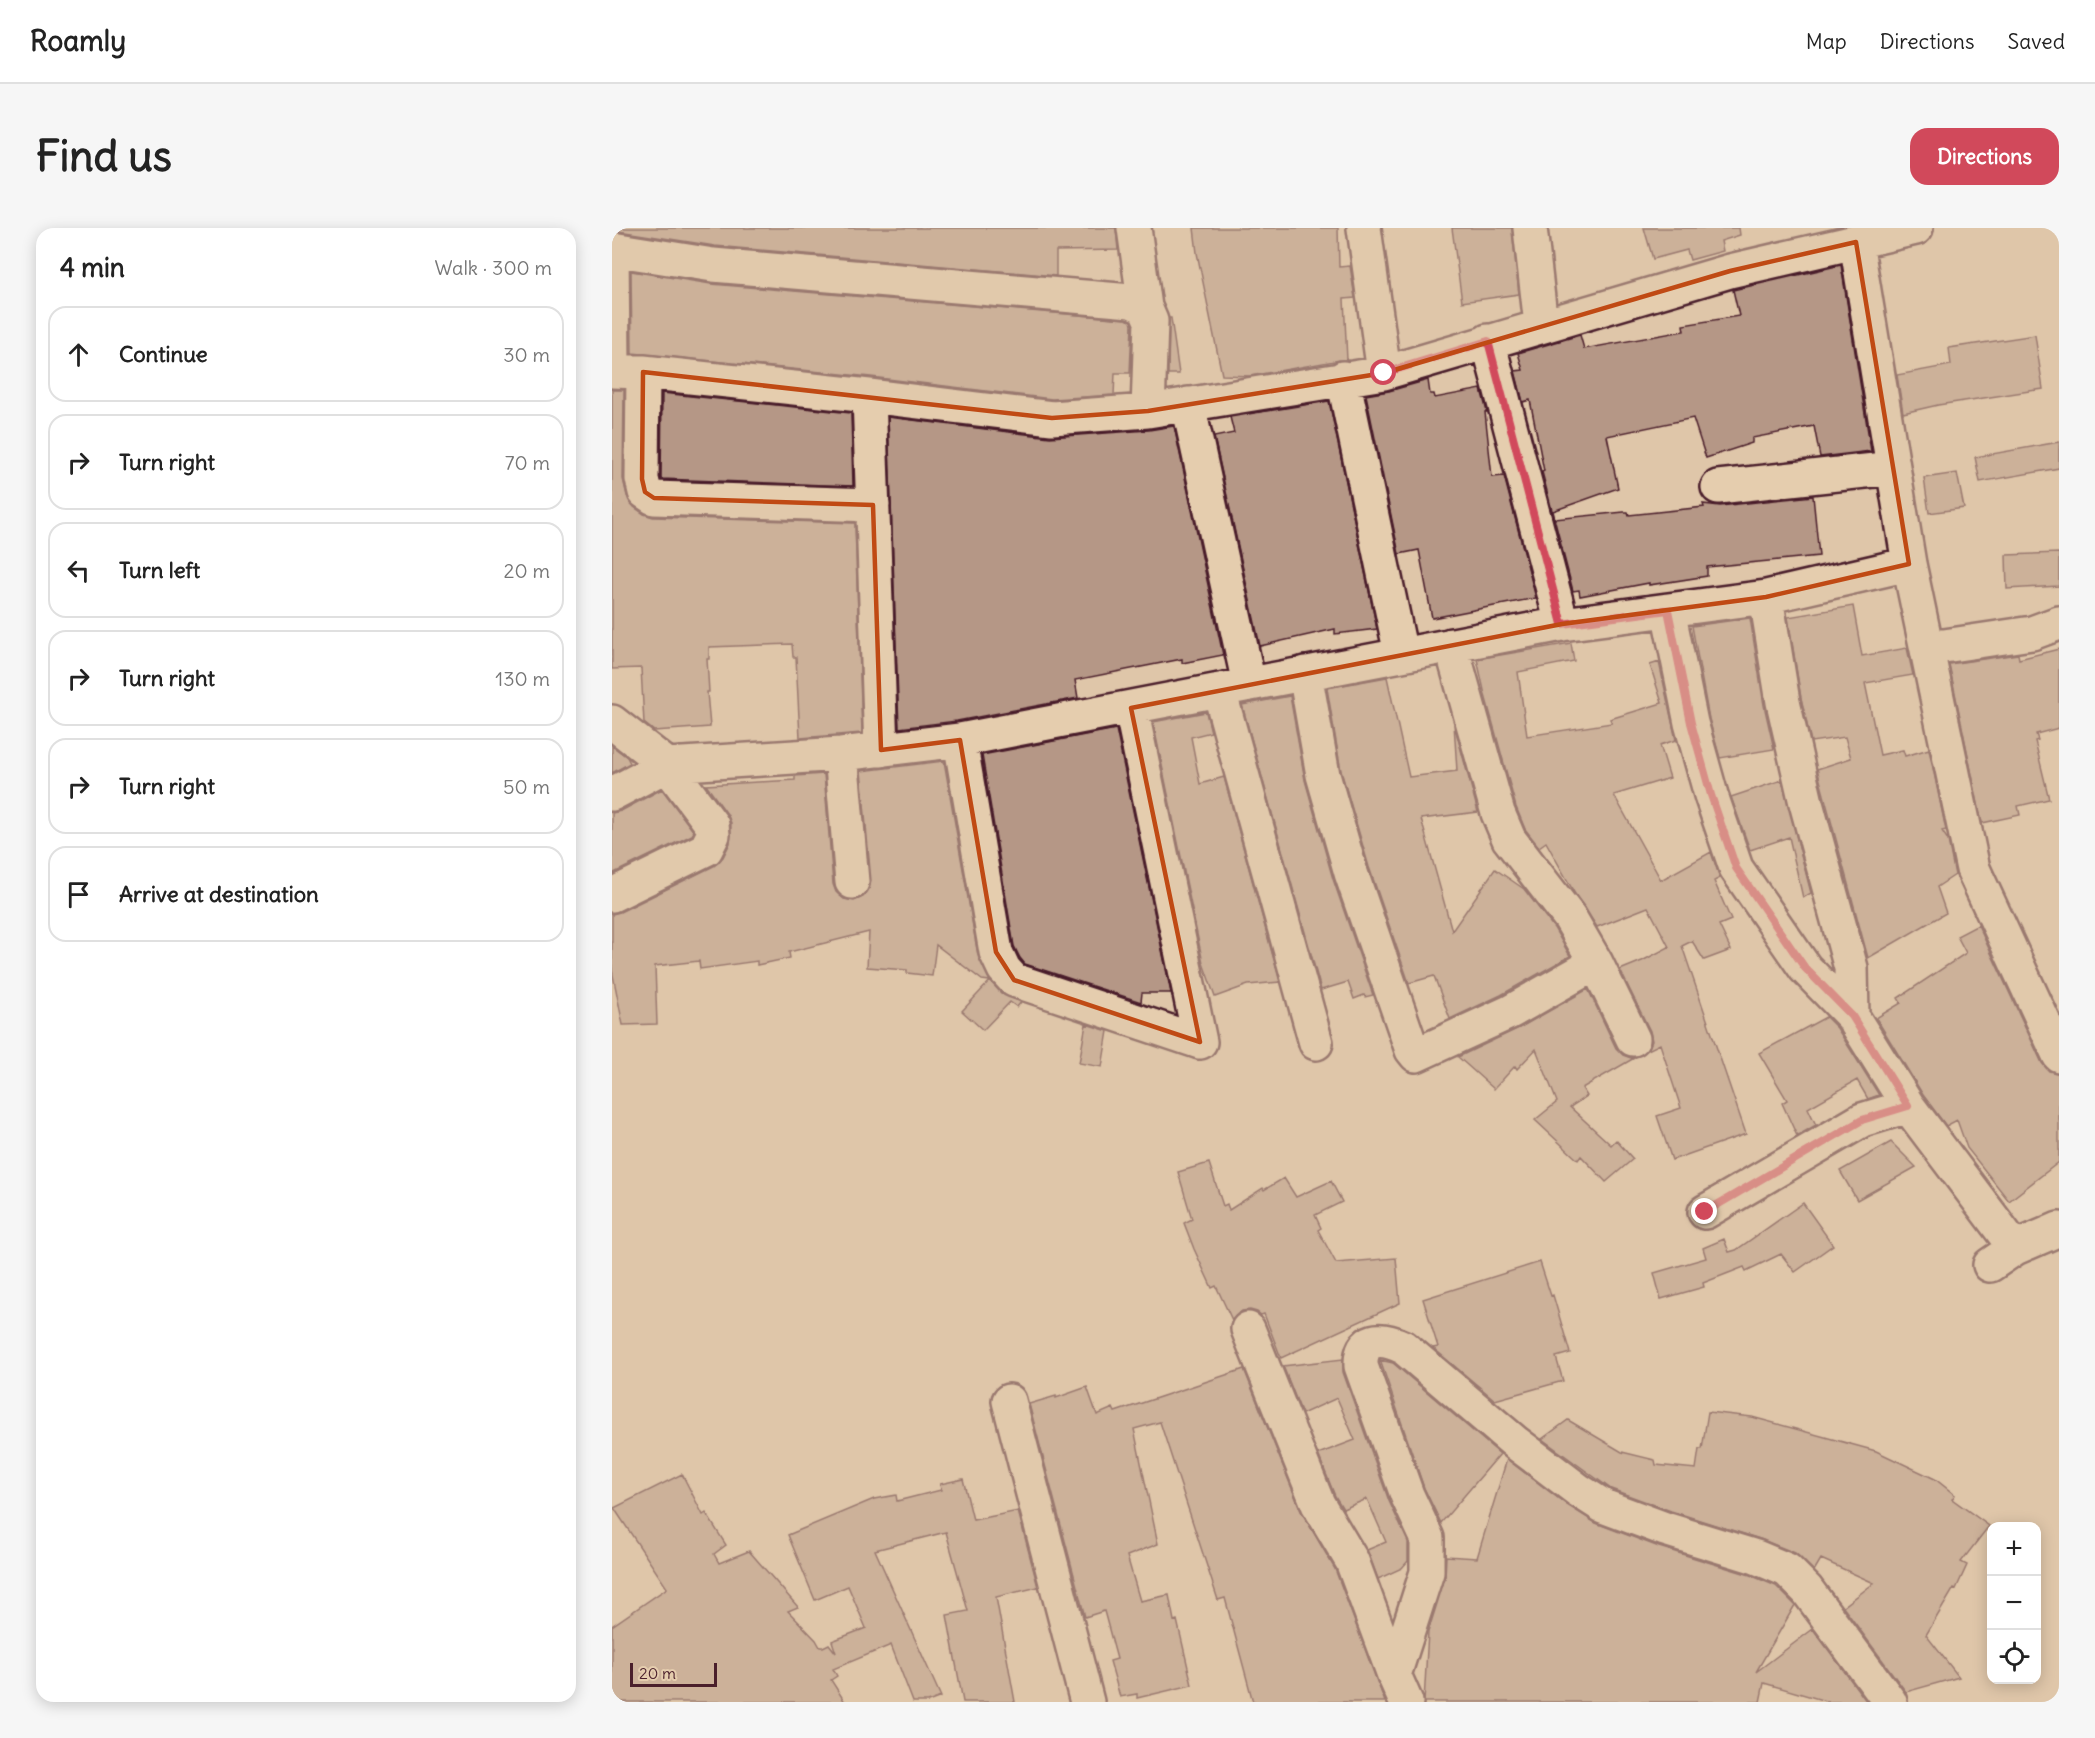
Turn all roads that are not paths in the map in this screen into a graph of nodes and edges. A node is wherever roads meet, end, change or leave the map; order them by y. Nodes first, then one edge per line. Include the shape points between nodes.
1 (1134, 228) edge
2 (1364, 228) edge
3 (1530, 228) edge
4 (1916, 228) edge
5 (1856, 242) junction
6 (612, 249) edge
7 (1145, 307) junction
8 (1541, 325) junction
9 (1488, 341) junction
10 (623, 372) edge
11 (1384, 373) junction
12 (1343, 378) junction
13 (869, 396) junction
14 (1188, 404) junction
15 (1148, 411) junction
16 (1893, 468) junction
17 (1718, 487) dead end
18 (873, 505) junction
19 (1909, 564) junction
20 (1766, 597) junction
21 (1668, 610) junction
22 (2059, 623) edge
23 (1562, 624) junction
24 (1451, 645) junction
25 (1926, 645) junction
26 (1401, 654) junction
27 (1305, 673) junction
28 (1234, 687) junction
29 (1131, 708) junction
30 (612, 722) edge
31 (960, 740) junction
32 (881, 750) junction
33 (841, 754) junction
34 (667, 765) junction
35 (612, 794) edge
36 (852, 882) dead end
37 (612, 895) edge
38 (1596, 963) junction
39 (1852, 1016) junction
40 (1633, 1039) dead end
41 (1316, 1043) dead end
42 (2059, 1055) edge
43 (1908, 1106) junction
44 (1705, 1212) dead end
45 (2059, 1229) edge
46 (1248, 1329) dead end
47 (1009, 1401) dead end
48 (1400, 1689) edge
49 (1087, 1702) edge
50 (1890, 1702) edge

1 - 7 street
2 - 11 street
3 - 8 street
4 - 5 street
5 - 8 street via 1730,271
5 - 16 street
6 - 7 street via 713,265 1131,301
6 - 10 street
7 - 15 street via 1151,321
8 - 9 street
9 - 11 street
9 - 23 street
10 - 13 street
10 - 18 street via 645,492 654,498
11 - 12 street
12 - 14 street
12 - 26 street
13 - 15 street via 1052,418
13 - 18 street
14 - 15 street
14 - 28 street
16 - 17 street
16 - 19 street
18 - 32 street
19 - 20 street
19 - 25 street
20 - 21 street
20 - 39 street via 1783,702 1806,803 1851,968
21 - 23 street
21 - 39 street via 1691,723 1736,868 1805,968
22 - 25 street via 2032,633 1944,646
23 - 24 street
24 - 26 street
24 - 38 street via 1498,813 1509,839 1570,918
25 - 42 street via 1974,869
26 - 27 street
27 - 28 street
27 - 38 street via 1323,775 1351,873 1416,1055 1510,1012
28 - 29 street
28 - 41 street
29 - 31 street
29 - 31 street via 1200,1042 1014,980 1004,969 996,952
30 - 34 street
31 - 32 street
32 - 33 street
33 - 34 street
33 - 36 street
34 - 35 street
34 - 37 street via 712,825 713,835 706,849
38 - 40 street
39 - 43 street
43 - 44 street via 1862,1120
43 - 45 street via 2003,1256
46 - 48 street via 1318,1504 1352,1561
47 - 49 street
48 - 50 street via 1429,1556 1427,1538 1407,1496 1361,1366 1360,1353 1366,1346 1387,1340 1403,1347 1516,1443 1603,1506 1786,1570 1807,1590

